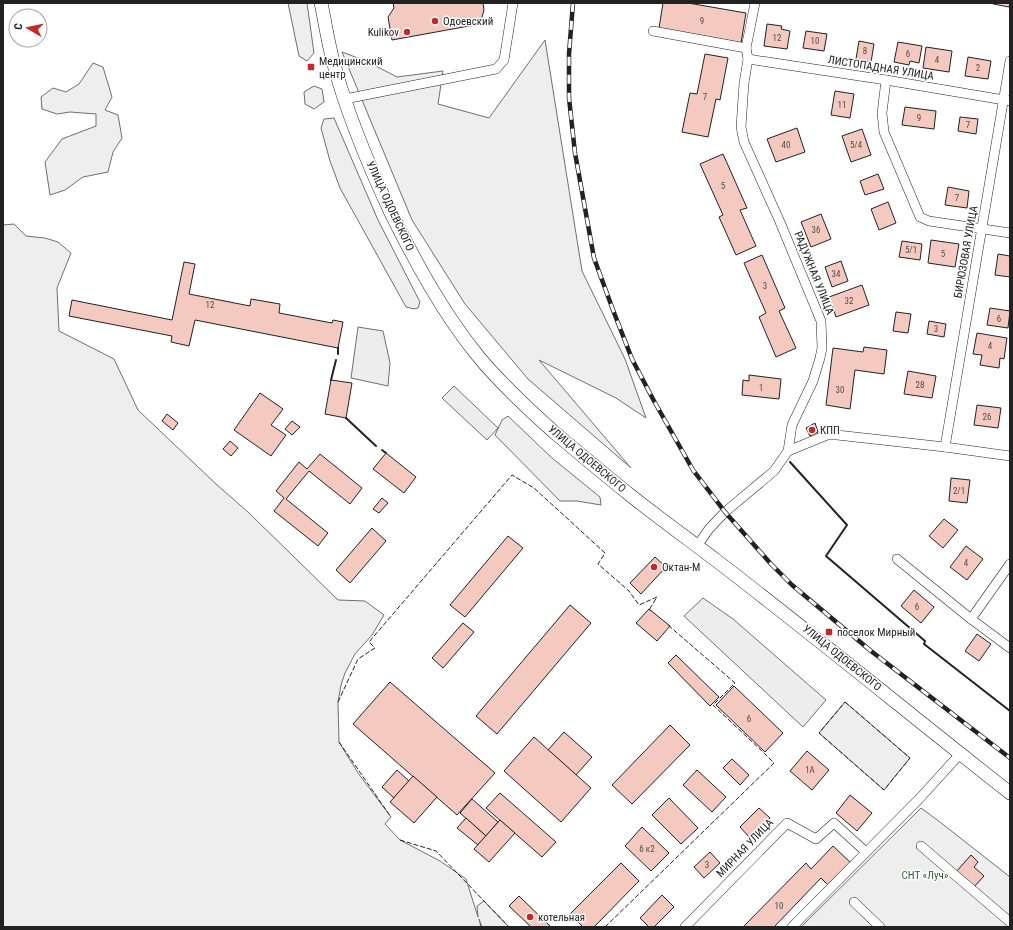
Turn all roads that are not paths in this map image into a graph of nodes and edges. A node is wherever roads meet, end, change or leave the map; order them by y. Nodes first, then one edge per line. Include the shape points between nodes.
1 (321, 3) edge
2 (512, 3) edge
3 (755, 3) edge
4 (654, 31) dead end
5 (746, 48) junction
6 (748, 59) junction
7 (1010, 61) edge
8 (886, 80) junction
9 (345, 99) junction
10 (1007, 100) edge
11 (982, 229) junction
12 (1010, 234) edge
13 (945, 447) junction
14 (788, 451) junction
15 (1010, 456) edge
16 (698, 546) junction
17 (898, 559) dead end
18 (1010, 564) edge
19 (971, 619) junction
20 (1010, 648) edge
21 (960, 754) junction
22 (1010, 793) edge
23 (921, 846) dead end
24 (866, 852) junction
25 (854, 902) dead end
26 (1010, 922) edge
27 (685, 927) edge
28 (792, 927) edge
29 (880, 927) edge

1 - 9 street, УЛИЦА ОДОЕВСКОГО via 333,61
2 - 9 street via 504,60 496,69
3 - 5 street, РАДУЖНАЯ УЛИЦА
4 - 5 street
5 - 6 street, РАДУЖНАЯ УЛИЦА
6 - 8 street, ЛИСТОПАДНАЯ УЛИЦА
6 - 14 street, РАДУЖНАЯ УЛИЦА via 741,127 744,142 821,321 820,358 813,381 792,425
7 - 10 street, БИРЮЗОВАЯ УЛИЦА
8 - 10 street, ЛИСТОПАДНАЯ УЛИЦА
8 - 11 street via 882,113 884,132 920,217 929,221
9 - 16 street, УЛИЦА ОДОЕВСКОГО via 359,141 405,242 431,289 479,357 532,412 590,463
10 - 11 street, БИРЮЗОВАЯ УЛИЦА
11 - 12 street
11 - 13 street, БИРЮЗОВАЯ УЛИЦА
13 - 14 street via 827,435
13 - 15 street
14 - 16 street via 774,471 725,512
16 - 21 street, УЛИЦА ОДОЕВСКОГО
17 - 19 street
18 - 19 street
19 - 20 street
21 - 22 street, УЛИЦА ОДОЕВСКОГО
21 - 24 street
23 - 26 street
24 - 27 street, МИРНАЯ УЛИЦА via 834,823 816,839 787,823
24 - 28 street
25 - 29 street

